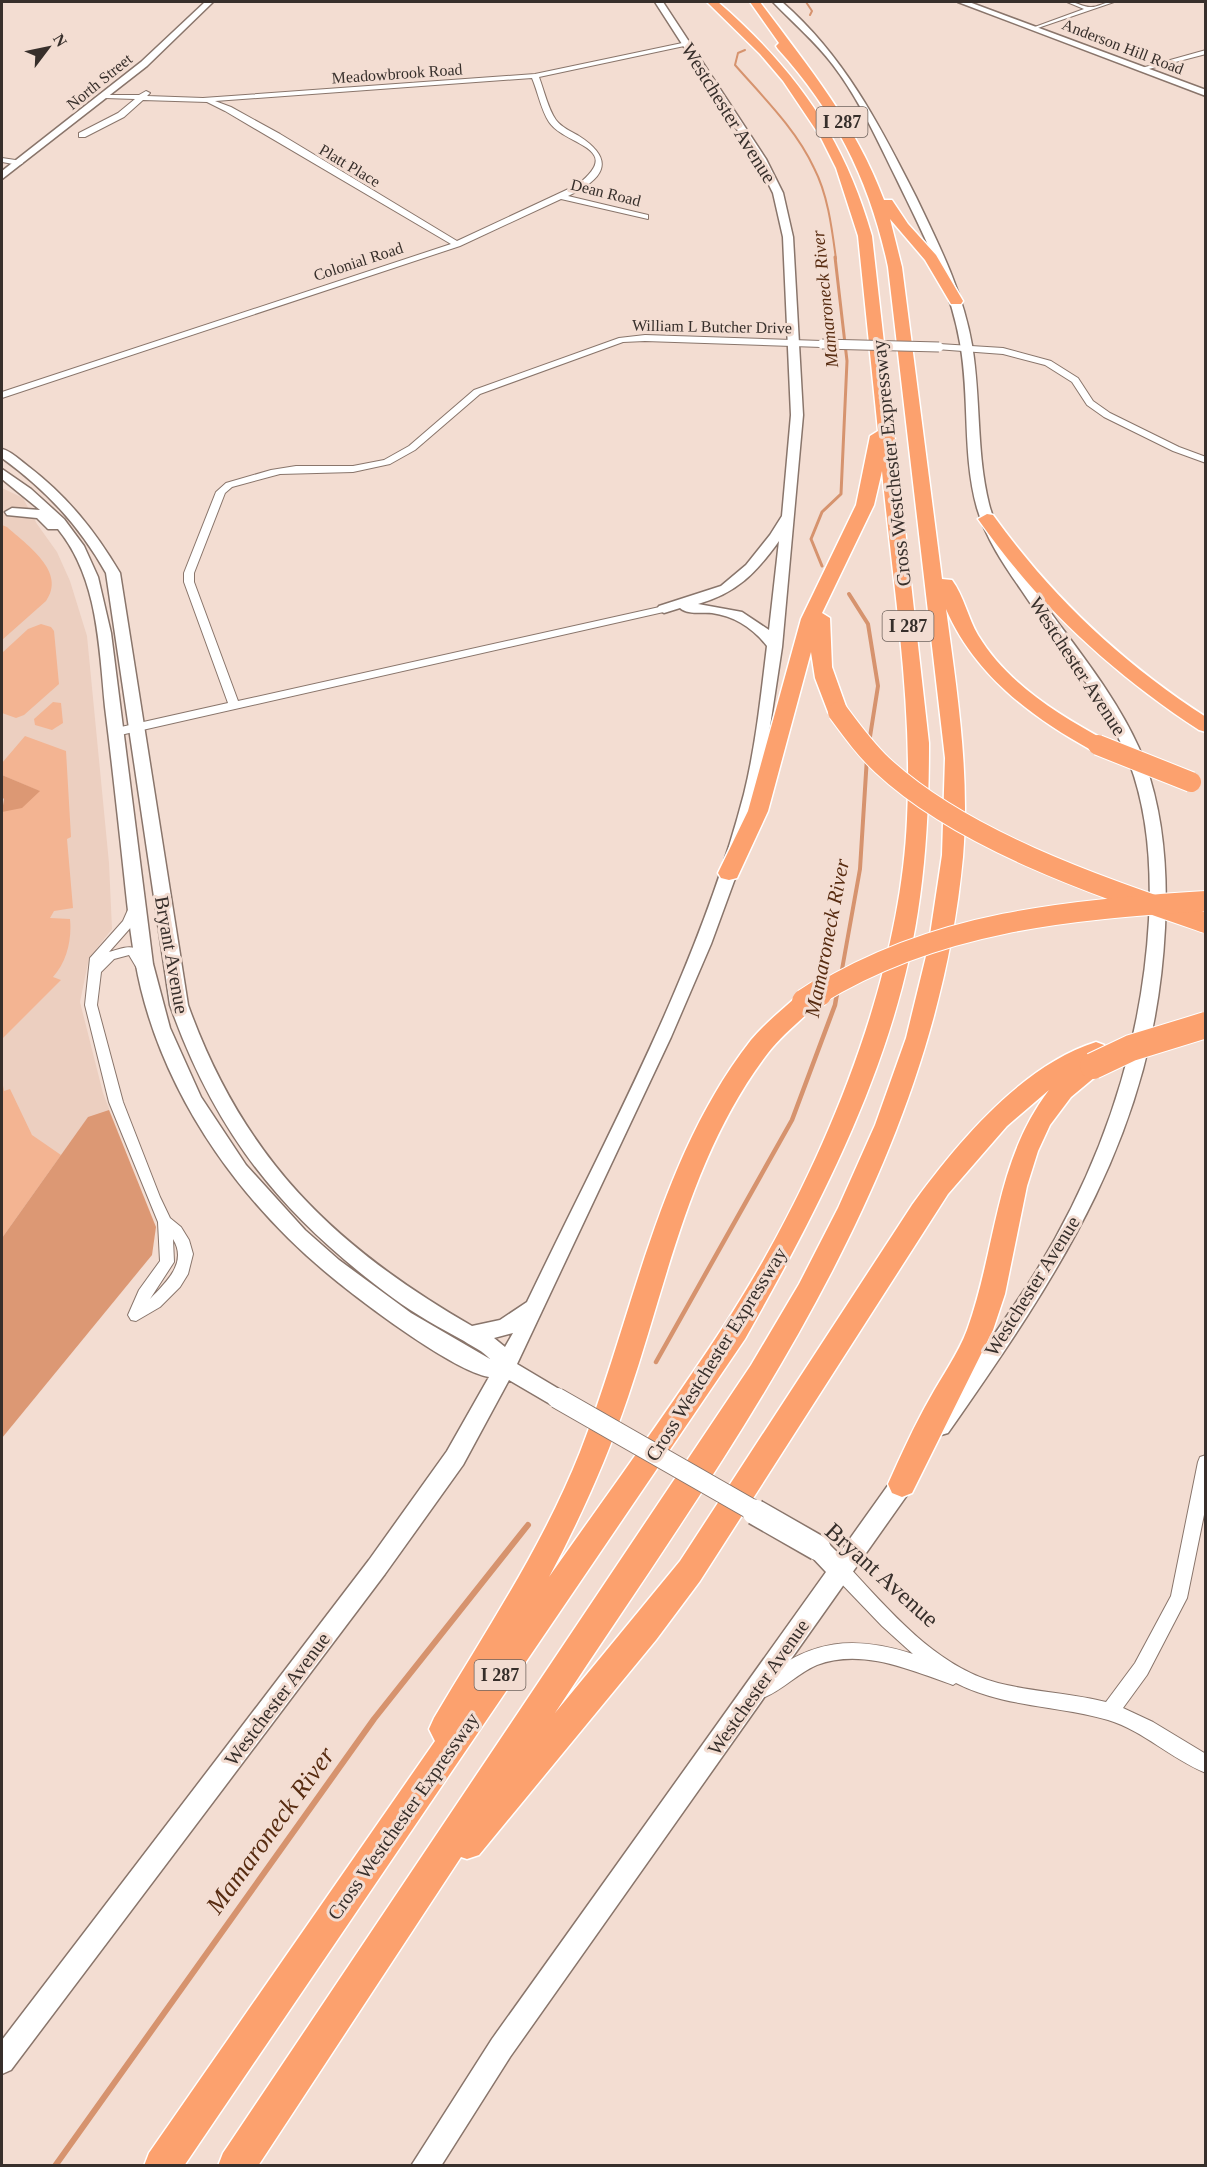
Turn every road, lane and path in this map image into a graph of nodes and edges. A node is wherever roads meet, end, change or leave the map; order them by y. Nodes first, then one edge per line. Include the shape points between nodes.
1 (209, 2) edge
2 (659, 2) edge
3 (712, 2) edge
4 (755, 2) edge
5 (777, 2) edge
6 (962, 2) edge
7 (1070, 2) edge
8 (1111, 2) edge
9 (1090, 9) junction
10 (747, 14) dead end
11 (1034, 29) junction
12 (687, 44) junction
13 (1206, 52) edge
14 (1141, 69) junction
15 (804, 70) junction
16 (535, 76) junction
17 (1206, 93) edge
18 (145, 95) junction
19 (105, 96) junction
20 (251, 97) junction
21 (202, 100) junction
22 (228, 109) junction
23 (82, 135) dead end
24 (2, 160) edge
25 (19, 163) junction
26 (2, 176) edge
27 (872, 180) junction
28 (560, 196) junction
29 (645, 217) dead end
30 (457, 244) junction
31 (956, 301) junction
32 (747, 342) junction
33 (794, 343) junction
34 (966, 348) junction
35 (794, 361) junction
36 (882, 386) junction
37 (2, 395) edge
38 (1158, 441) junction
39 (1206, 452) edge
40 (2, 453) edge
41 (1206, 460) edge
42 (2, 473) edge
43 (12, 512) dead end
44 (789, 512) junction
45 (987, 519) junction
46 (927, 521) junction
47 (844, 551) junction
48 (97, 601) junction
49 (664, 609) junction
50 (775, 648) junction
51 (234, 705) junction
52 (1206, 726) edge
53 (136, 728) junction
54 (116, 732) junction
55 (1198, 785) edge
56 (729, 873) junction
57 (1206, 901) edge
58 (136, 904) junction
59 (1206, 923) edge
60 (95, 970) junction
61 (146, 972) junction
62 (1206, 1023) edge
63 (1094, 1058) junction
64 (165, 1222) junction
65 (534, 1308) junction
66 (470, 1335) junction
67 (505, 1368) junction
68 (1206, 1462) edge
69 (902, 1484) junction
70 (841, 1571) junction
71 (982, 1686) junction
72 (747, 1703) junction
73 (1110, 1712) junction
74 (1206, 1764) edge
75 (350, 1893) junction
76 (388, 1937) junction
77 (2, 2061) edge
78 (162, 2166) edge
79 (236, 2166) edge
80 (425, 2166) edge

1 - 19 main road, North Street
2 - 12 main road, Westchester Avenue
3 - 36 highway, Cross Westchester Expressway / I 287 via 761,45 784,72 817,117 843,166 865,236
4 - 15 highway
5 - 31 main road, Westchester Avenue via 820,40 842,67 873,120 934,244
6 - 11 main road, Anderson Hill Road
7 - 9 street
8 - 9 street
9 - 11 street
10 - 15 highway, Cross Westchester Expressway / I 287
11 - 14 main road, Anderson Hill Road
12 - 16 street, Meadowbrook Road
12 - 33 main road, Westchester Avenue via 778,193 788,237
13 - 14 street
14 - 17 main road, Anderson Hill Road
15 - 27 highway, Cross Westchester Expressway / I 287 via 838,115
16 - 20 street, Meadowbrook Road
16 - 28 street, Colonial Road via 553,122 590,145 598,161 590,181
18 - 19 street, Meadowbrook Road
18 - 21 street, Meadowbrook Road
18 - 23 street, North Street via 110,122
19 - 25 main road, North Street
20 - 21 street, Meadowbrook Road
20 - 22 street
21 - 22 street, Platt Place
22 - 30 street, Platt Place
24 - 25 street
25 - 26 main road, North Street
27 - 31 highway via 903,227 931,258
27 - 46 highway, Cross Westchester Expressway / I 287 via 886,221 895,267
28 - 29 street, Dean Road
28 - 30 street, Colonial Road
30 - 37 street, Colonial Road
31 - 34 main road, Westchester Avenue
32 - 33 street, William L Butcher Drive
32 - 35 street via 779,350
32 - 51 street, William L Butcher Drive via 645,338 613,342 477,392 457,405 414,448 387,462 342,471 296,469 230,485 221,492 189,573 189,582
33 - 34 street, William L Butcher Drive, bridge
33 - 35 main road, Westchester Avenue
34 - 38 street via 1016,353 1048,363 1074,380 1096,408
34 - 45 main road, Westchester Avenue via 979,484
35 - 44 main road, Westchester Avenue via 797,435
36 - 47 highway via 872,479
36 - 75 highway, Cross Westchester Expressway / I 287 via 917,711 920,794 906,922 867,1062 810,1196 735,1331
38 - 39 street
38 - 41 street
40 - 53 main road, Bryant Avenue via 72,510 95,540 112,573
42 - 48 main road, Bryant Avenue via 40,502 71,537 89,570
43 - 48 main road via 36,513 46,518 67,546 83,584
44 - 49 main road via 775,537 732,585
44 - 50 main road, Westchester Avenue
45 - 52 highway via 1036,585 1079,631 1137,680
45 - 69 main road, Westchester Avenue via 1007,559 1115,718 1137,763 1156,844 1156,960 1136,1065 1090,1190 1031,1297
46 - 55 highway, bridge via 963,630 1003,680 1031,704 1098,746
46 - 76 highway, Cross Westchester Expressway / I 287 via 953,728 954,837 948,904 932,986 884,1137 824,1266 761,1375
47 - 56 highway via 810,619 758,811
47 - 59 highway, bridge via 819,632 822,673 838,712 880,765 912,791 997,840
48 - 54 main road, Bryant Avenue
49 - 50 main road via 709,608 736,614 756,626
49 - 51 street
50 - 56 main road, Westchester Avenue via 757,769
51 - 53 street
53 - 54 street
53 - 66 main road, Bryant Avenue via 179,1005 190,1042 216,1098 268,1174 323,1231 384,1281
54 - 58 main road, Bryant Avenue
56 - 65 main road, Westchester Avenue via 671,1018
57 - 75 highway, bridge via 1072,913 945,936 871,961 805,1002 757,1047 716,1110 681,1192 620,1382 575,1495 525,1594
58 - 60 street via 128,924 101,950
58 - 61 main road, Bryant Avenue
60 - 61 street via 110,956 130,950
60 - 64 street via 91,1005 103,1059 116,1102
61 - 67 main road, Bryant Avenue via 162,1029 190,1092 231,1158 275,1212 323,1258 378,1302 483,1368
62 - 63 highway, bridge
63 - 69 highway via 1055,1097 1032,1131 1021,1162 985,1318
63 - 76 highway via 1057,1071 1028,1091 992,1123 961,1159 921,1212 690,1571
64 - 64 street via 167,1262 144,1294 136,1315 155,1303 181,1274 184,1244
65 - 66 main road via 505,1327
65 - 67 main road, Westchester Avenue
66 - 67 main road, Bryant Avenue via 496,1351
67 - 70 main road, Bryant Avenue, bridge via 818,1548
67 - 77 main road, Westchester Avenue via 418,1513
68 - 73 street via 1179,1598 1141,1669
69 - 70 main road, Westchester Avenue
70 - 71 street, Bryant Avenue via 892,1624 935,1658
70 - 72 main road, Westchester Avenue
71 - 72 street via 896,1656 853,1648 798,1663
71 - 73 street, Bryant Avenue
72 - 80 main road, Westchester Avenue via 501,2048
73 - 74 street, Bryant Avenue
75 - 78 highway, Cross Westchester Expressway / I 287
76 - 79 highway, Cross Westchester Expressway / I 287

